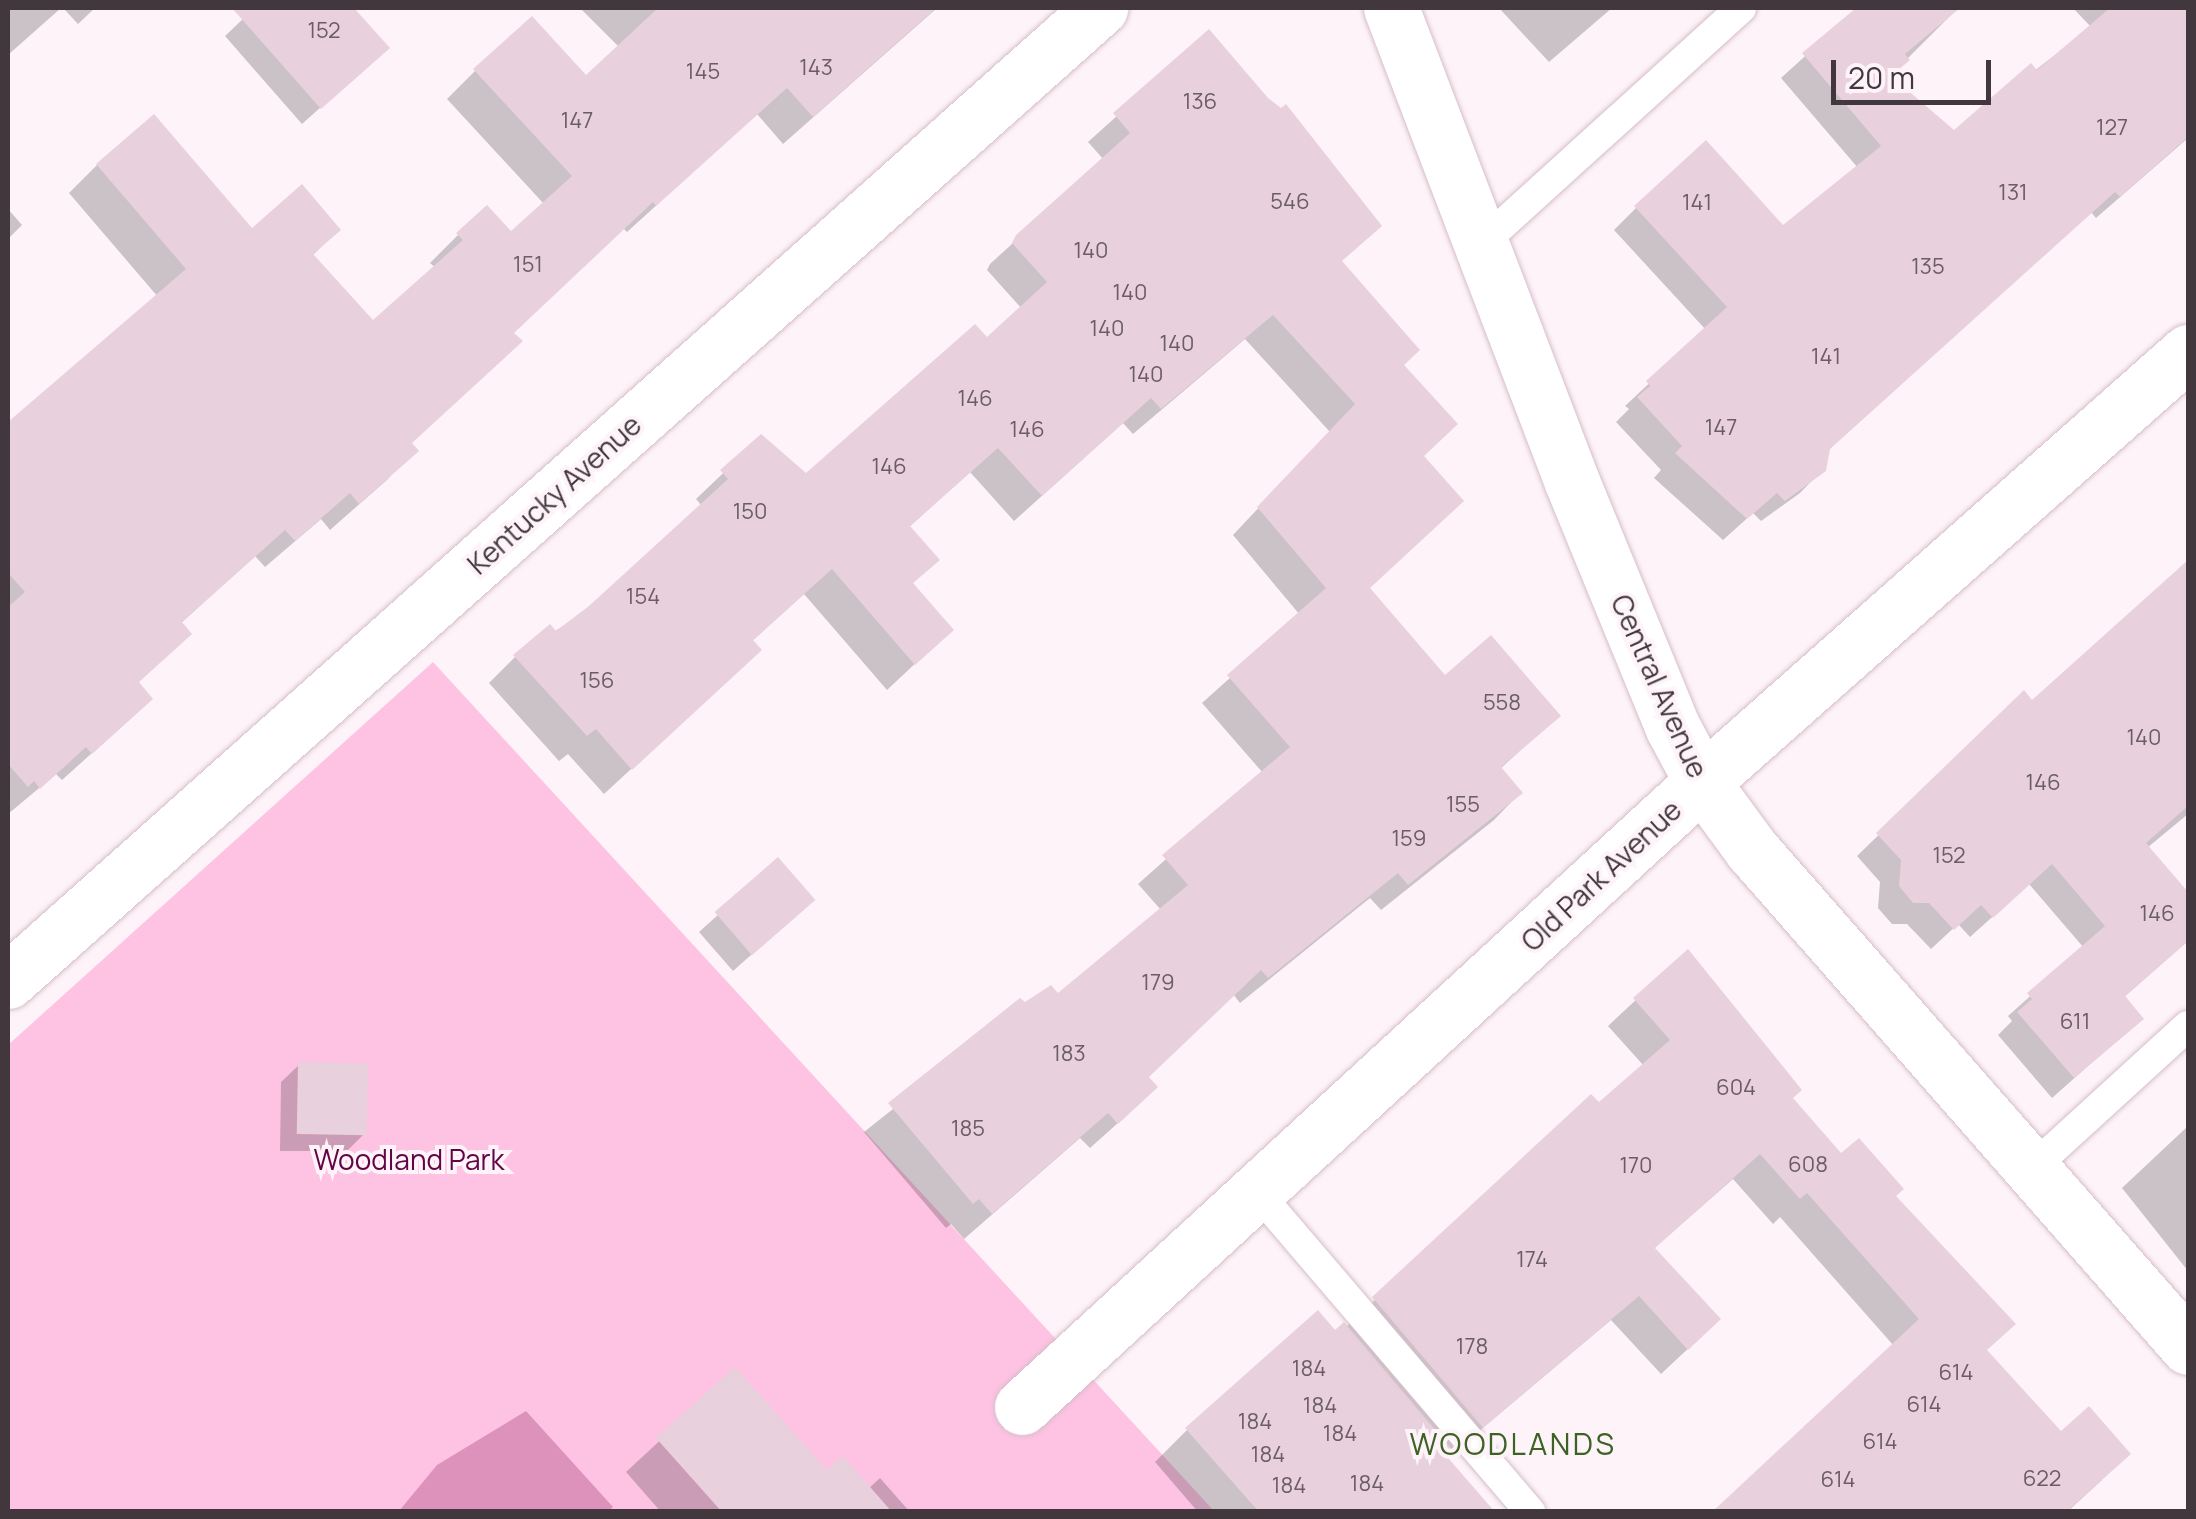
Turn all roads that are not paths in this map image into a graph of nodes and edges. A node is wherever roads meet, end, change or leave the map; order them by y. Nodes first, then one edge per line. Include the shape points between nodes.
1 (1100, 8) edge
2 (1391, 8) edge
3 (1741, 8) edge
4 (1481, 244) junction
5 (2188, 352) edge
6 (1702, 782) junction
7 (8, 981) edge
8 (2188, 1026) edge
9 (2029, 1171) junction
10 (1257, 1192) junction
11 (2188, 1347) edge
12 (1022, 1407) dead end
13 (1530, 1512) edge

1 - 7 street, Kentucky Avenue
2 - 4 street, Central Avenue
3 - 4 lane
4 - 6 street, Central Avenue via 1658,693
5 - 6 street, Old Park Avenue
6 - 9 street, Central Avenue via 1752,850
6 - 10 street, Old Park Avenue
8 - 9 lane
9 - 11 street, Central Avenue
10 - 12 street, Old Park Avenue
10 - 13 lane

